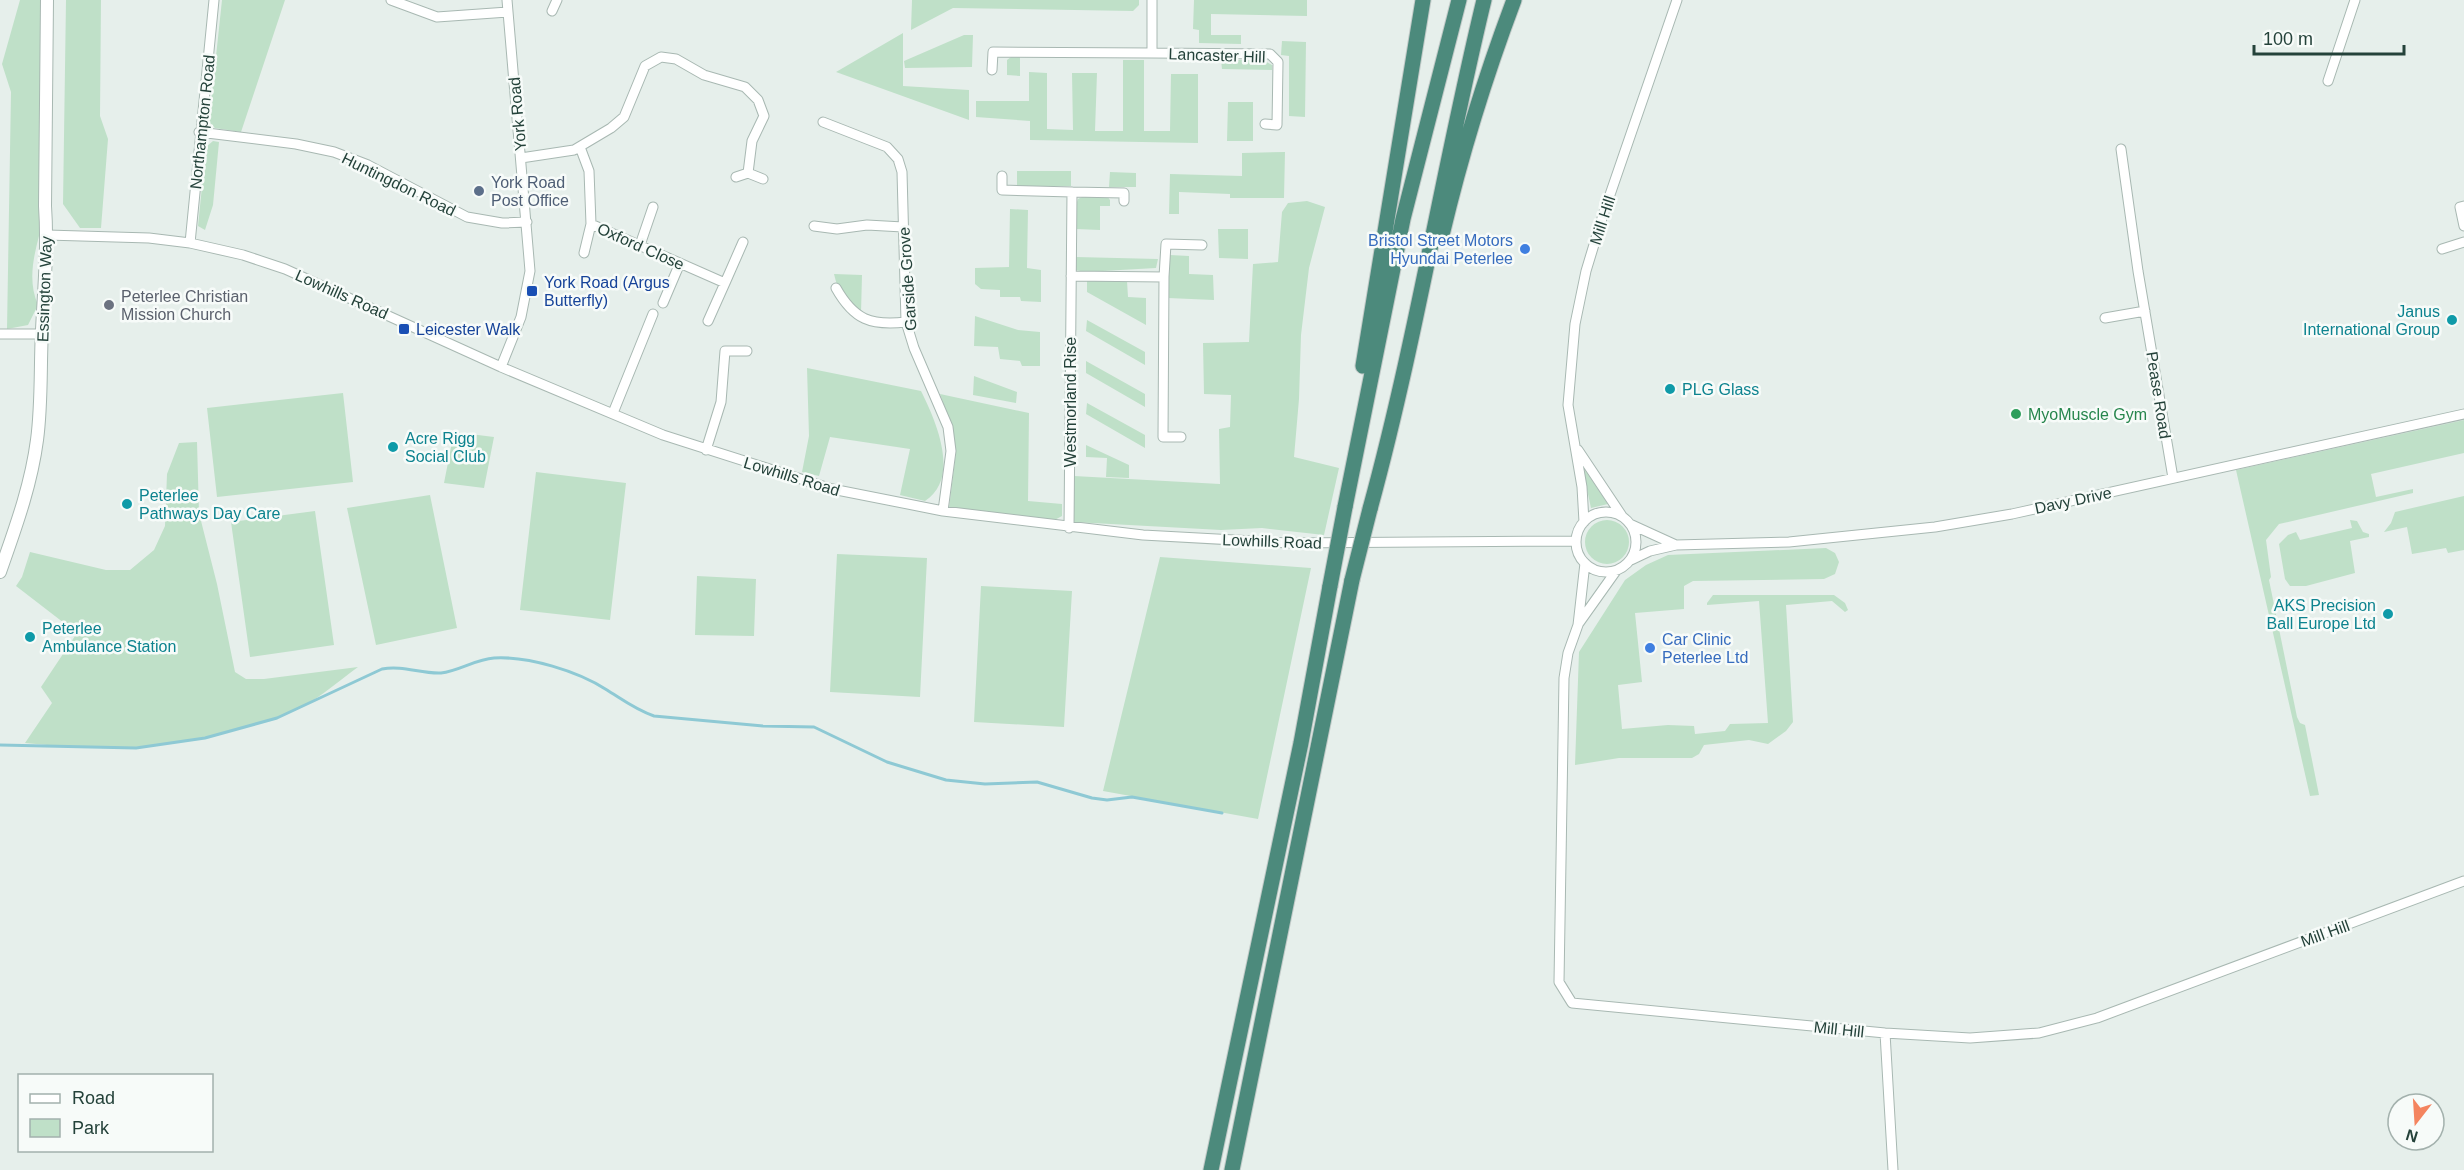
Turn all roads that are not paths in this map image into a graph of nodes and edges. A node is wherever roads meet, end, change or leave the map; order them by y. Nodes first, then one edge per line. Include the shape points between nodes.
1 (47, 0) edge
2 (214, 0) edge
3 (391, 0) edge
4 (507, 0) edge
5 (557, 0) edge
6 (1152, 0) edge
7 (1423, 0) edge
8 (1459, 0) edge
9 (1484, 0) edge
10 (1514, 0) edge
11 (1677, 0) edge
12 (2355, 0) edge
13 (508, 12) junction
14 (552, 12) dead end
15 (1152, 53) junction
16 (992, 70) dead end
17 (2328, 81) dead end
18 (823, 122) dead end
19 (1265, 124) dead end
20 (199, 132) junction
21 (580, 147) junction
22 (2121, 149) dead end
23 (521, 158) junction
24 (748, 173) junction
25 (1002, 176) dead end
26 (736, 177) dead end
27 (763, 179) dead end
28 (1072, 192) junction
29 (1124, 201) dead end
30 (2464, 206) edge
31 (653, 207) dead end
32 (527, 222) junction
33 (591, 224) junction
34 (814, 226) dead end
35 (2464, 226) edge
36 (903, 227) junction
37 (47, 235) junction
38 (743, 242) dead end
39 (2464, 242) edge
40 (190, 243) junction
41 (1202, 245) dead end
42 (640, 246) junction
43 (2442, 249) dead end
44 (584, 254) dead end
45 (680, 263) junction
46 (1071, 276) junction
47 (1164, 277) junction
48 (725, 283) junction
49 (836, 288) dead end
50 (663, 303) dead end
51 (2145, 311) junction
52 (653, 314) dead end
53 (2105, 318) dead end
54 (708, 321) dead end
55 (906, 322) junction
56 (1412, 333) junction
57 (0, 334) edge
58 (42, 334) junction
59 (747, 351) dead end
60 (501, 367) junction
61 (613, 413) junction
62 (2464, 414) edge
63 (1181, 437) dead end
64 (1576, 448) junction
65 (706, 450) junction
66 (1356, 453) junction
67 (2173, 478) junction
68 (943, 512) junction
69 (1626, 520) junction
70 (1584, 522) junction
71 (1070, 528) junction
72 (1576, 541) junction
73 (1676, 545) junction
74 (1631, 560) junction
75 (1585, 563) junction
76 (1616, 571) junction
77 (0, 572) edge
78 (1578, 625) junction
79 (2464, 881) edge
80 (1885, 1033) junction
81 (1211, 1170) edge
82 (1232, 1170) edge
83 (1893, 1170) edge

1 - 37 street, Essington Way
2 - 20 street, Northampton Road
3 - 13 street via 437,17
4 - 13 street, York Road
5 - 14 street
6 - 15 street, Lancaster Hill
7 - 66 highway via 1358,394
8 - 66 highway via 1401,229
9 - 56 highway
10 - 56 highway via 1481,93 1431,282
11 - 64 street, Mill Hill via 1586,271 1572,346 1568,405
12 - 17 street
13 - 23 street, York Road
15 - 16 street, Lancaster Hill via 993,52
15 - 19 street, Lancaster Hill via 1270,54 1278,62 1277,125
18 - 36 street, Garside Grove via 887,147 898,159 902,172
20 - 32 street, Huntingdon Road via 334,152 361,162 467,218
20 - 40 street, Northampton Road
21 - 23 street
21 - 24 street via 624,117 645,66 661,57 676,59 704,75 745,87 758,99 764,116 752,141
21 - 33 street, Oxford Close via 589,171
22 - 51 street, Pease Road
23 - 32 street, York Road
24 - 26 street
24 - 27 street
25 - 28 street via 1002,190
28 - 29 street via 1124,193
28 - 46 street, Westmorland Rise
30 - 35 street via 2460,207
31 - 42 street
32 - 60 street, York Road via 530,271 521,317
33 - 42 street, Oxford Close
33 - 44 street
34 - 36 street
36 - 55 street, Garside Grove
37 - 40 street, Lowhills Road
37 - 58 street, Essington Way
38 - 48 street
39 - 43 street
40 - 60 street, Lowhills Road via 285,269
41 - 47 street via 1166,244
42 - 45 street, Oxford Close
45 - 48 street, Oxford Close
45 - 50 street
46 - 47 street
46 - 71 street, Westmorland Rise
47 - 63 street via 1163,436
48 - 54 street
49 - 55 street via 846,306 865,320 885,324
51 - 53 street
51 - 67 street, Pease Road
52 - 61 street
55 - 68 street, Garside Grove via 948,427 951,451
56 - 82 highway, bridge via 1352,580
57 - 58 street
58 - 77 street, Essington Way via 37,442 26,495
59 - 65 street via 724,351 721,402
60 - 61 street, Lowhills Road
61 - 65 street, Lowhills Road
62 - 67 street, Davy Drive
64 - 69 street, Mill Hill
64 - 70 street, Mill Hill
65 - 68 street, Lowhills Road via 832,489
66 - 81 highway, bridge via 1301,743
67 - 73 street, Davy Drive via 1935,527 1790,542
68 - 71 street, Lowhills Road
69 - 70 street via 1602,512
69 - 73 street, Davy Drive
69 - 74 street via 1637,543
70 - 72 street
71 - 72 street, Lowhills Road via 1288,543
72 - 75 street
73 - 74 street, Davy Drive
74 - 76 street
75 - 76 street via 1598,571
75 - 78 street, Mill Hill
76 - 78 street, Mill Hill
78 - 80 street, Mill Hill via 1564,678 1560,982 1572,1003
79 - 80 street, Mill Hill via 2097,1018 2039,1033 1970,1038
80 - 83 street

